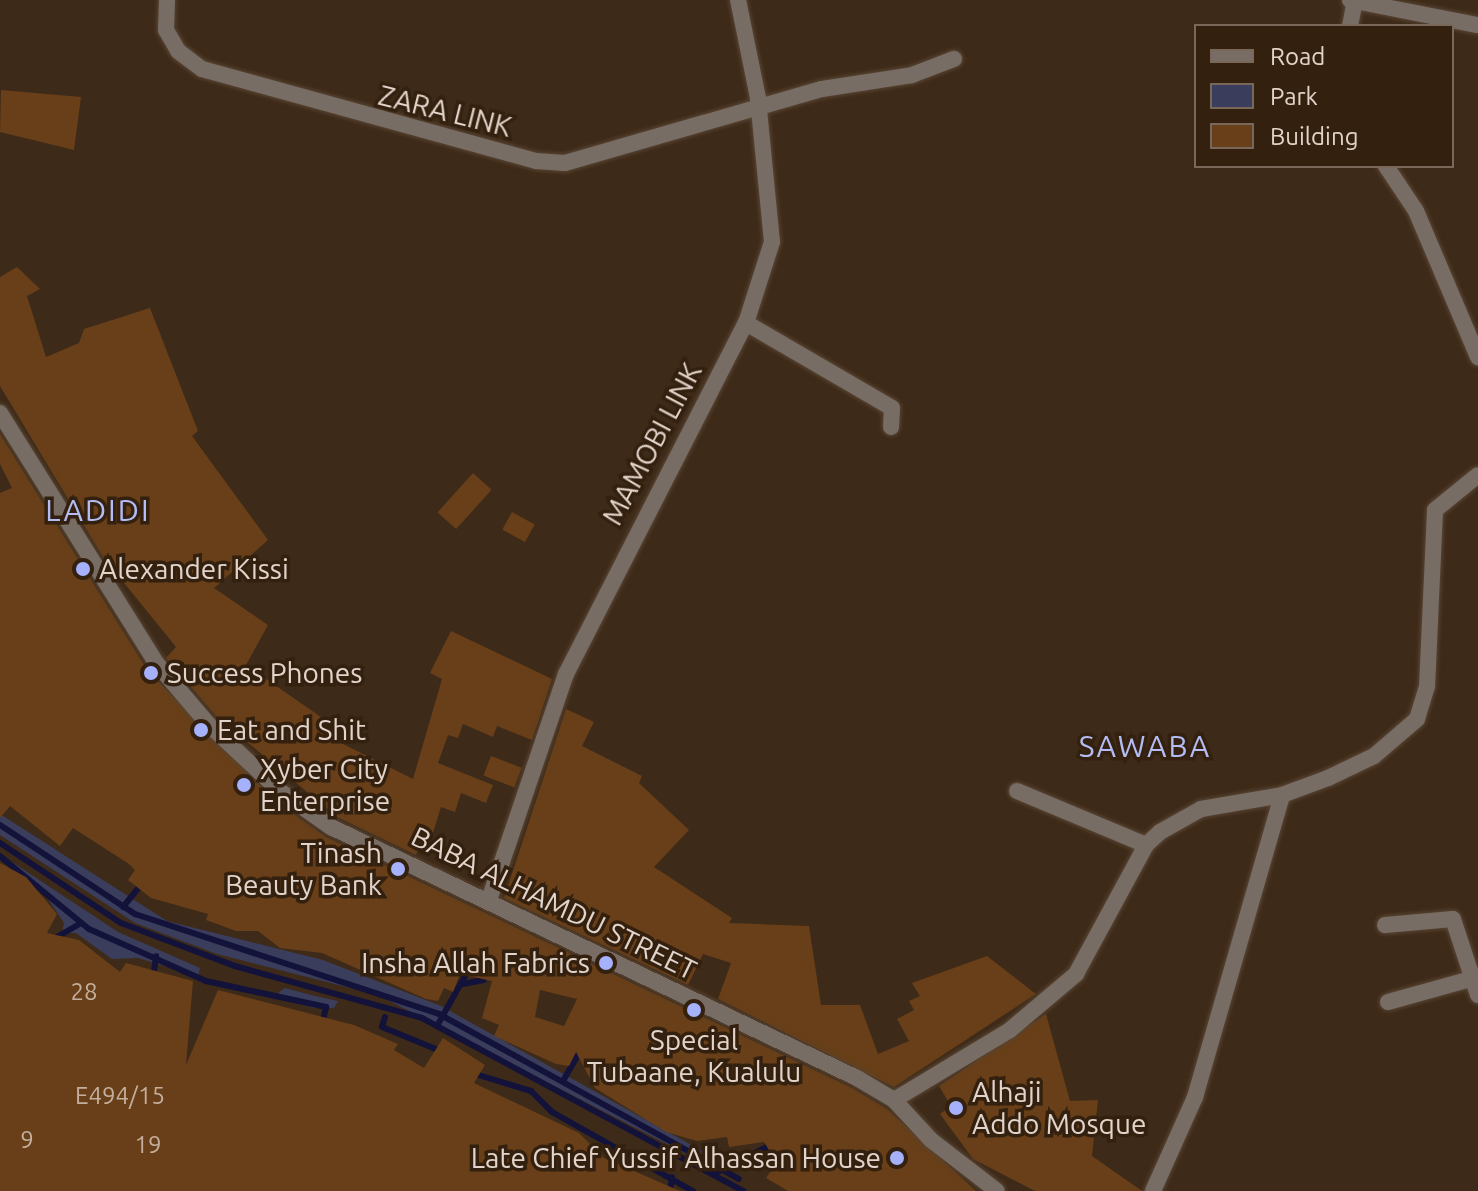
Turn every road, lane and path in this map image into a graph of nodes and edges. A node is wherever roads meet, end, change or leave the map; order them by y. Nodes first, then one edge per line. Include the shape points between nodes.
1 (167, 0) edge
2 (738, 0) edge
3 (1357, 1) edge
4 (1351, 24) edge
5 (1478, 25) edge
6 (954, 59) dead end
7 (758, 109) junction
8 (1387, 168) edge
9 (746, 323) junction
10 (1478, 357) edge
11 (0, 413) edge
12 (891, 427) dead end
13 (1478, 475) edge
14 (1017, 791) dead end
15 (1282, 795) junction
16 (1146, 845) junction
17 (490, 897) junction
18 (1385, 925) dead end
19 (1474, 978) edge
20 (1478, 995) edge
21 (1388, 1002) dead end
22 (894, 1100) junction
23 (997, 1191) edge
24 (1153, 1191) edge

1 - 7 street, ZARA LINK via 166,30 178,51 202,69 536,161 565,163
2 - 7 street, MAMOBI LINK
3 - 4 street
3 - 5 street
6 - 7 street, ZARA LINK
7 - 9 street, MAMOBI LINK via 772,242
8 - 10 street via 1416,211
9 - 12 street via 892,408
9 - 17 street, MAMOBI LINK via 566,674 526,775
11 - 17 street, BABA ALHAMDU STREET via 119,610 208,724 331,827
13 - 15 street via 1435,510 1427,687 1417,719 1374,756
14 - 16 street
15 - 16 street via 1201,809
15 - 24 street via 1204,1070
16 - 22 street via 1076,974 1010,1030
17 - 22 street, BABA ALHAMDU STREET
18 - 19 street via 1453,919
19 - 20 street
19 - 21 street
22 - 23 street, BABA ALHAMDU STREET via 931,1140

